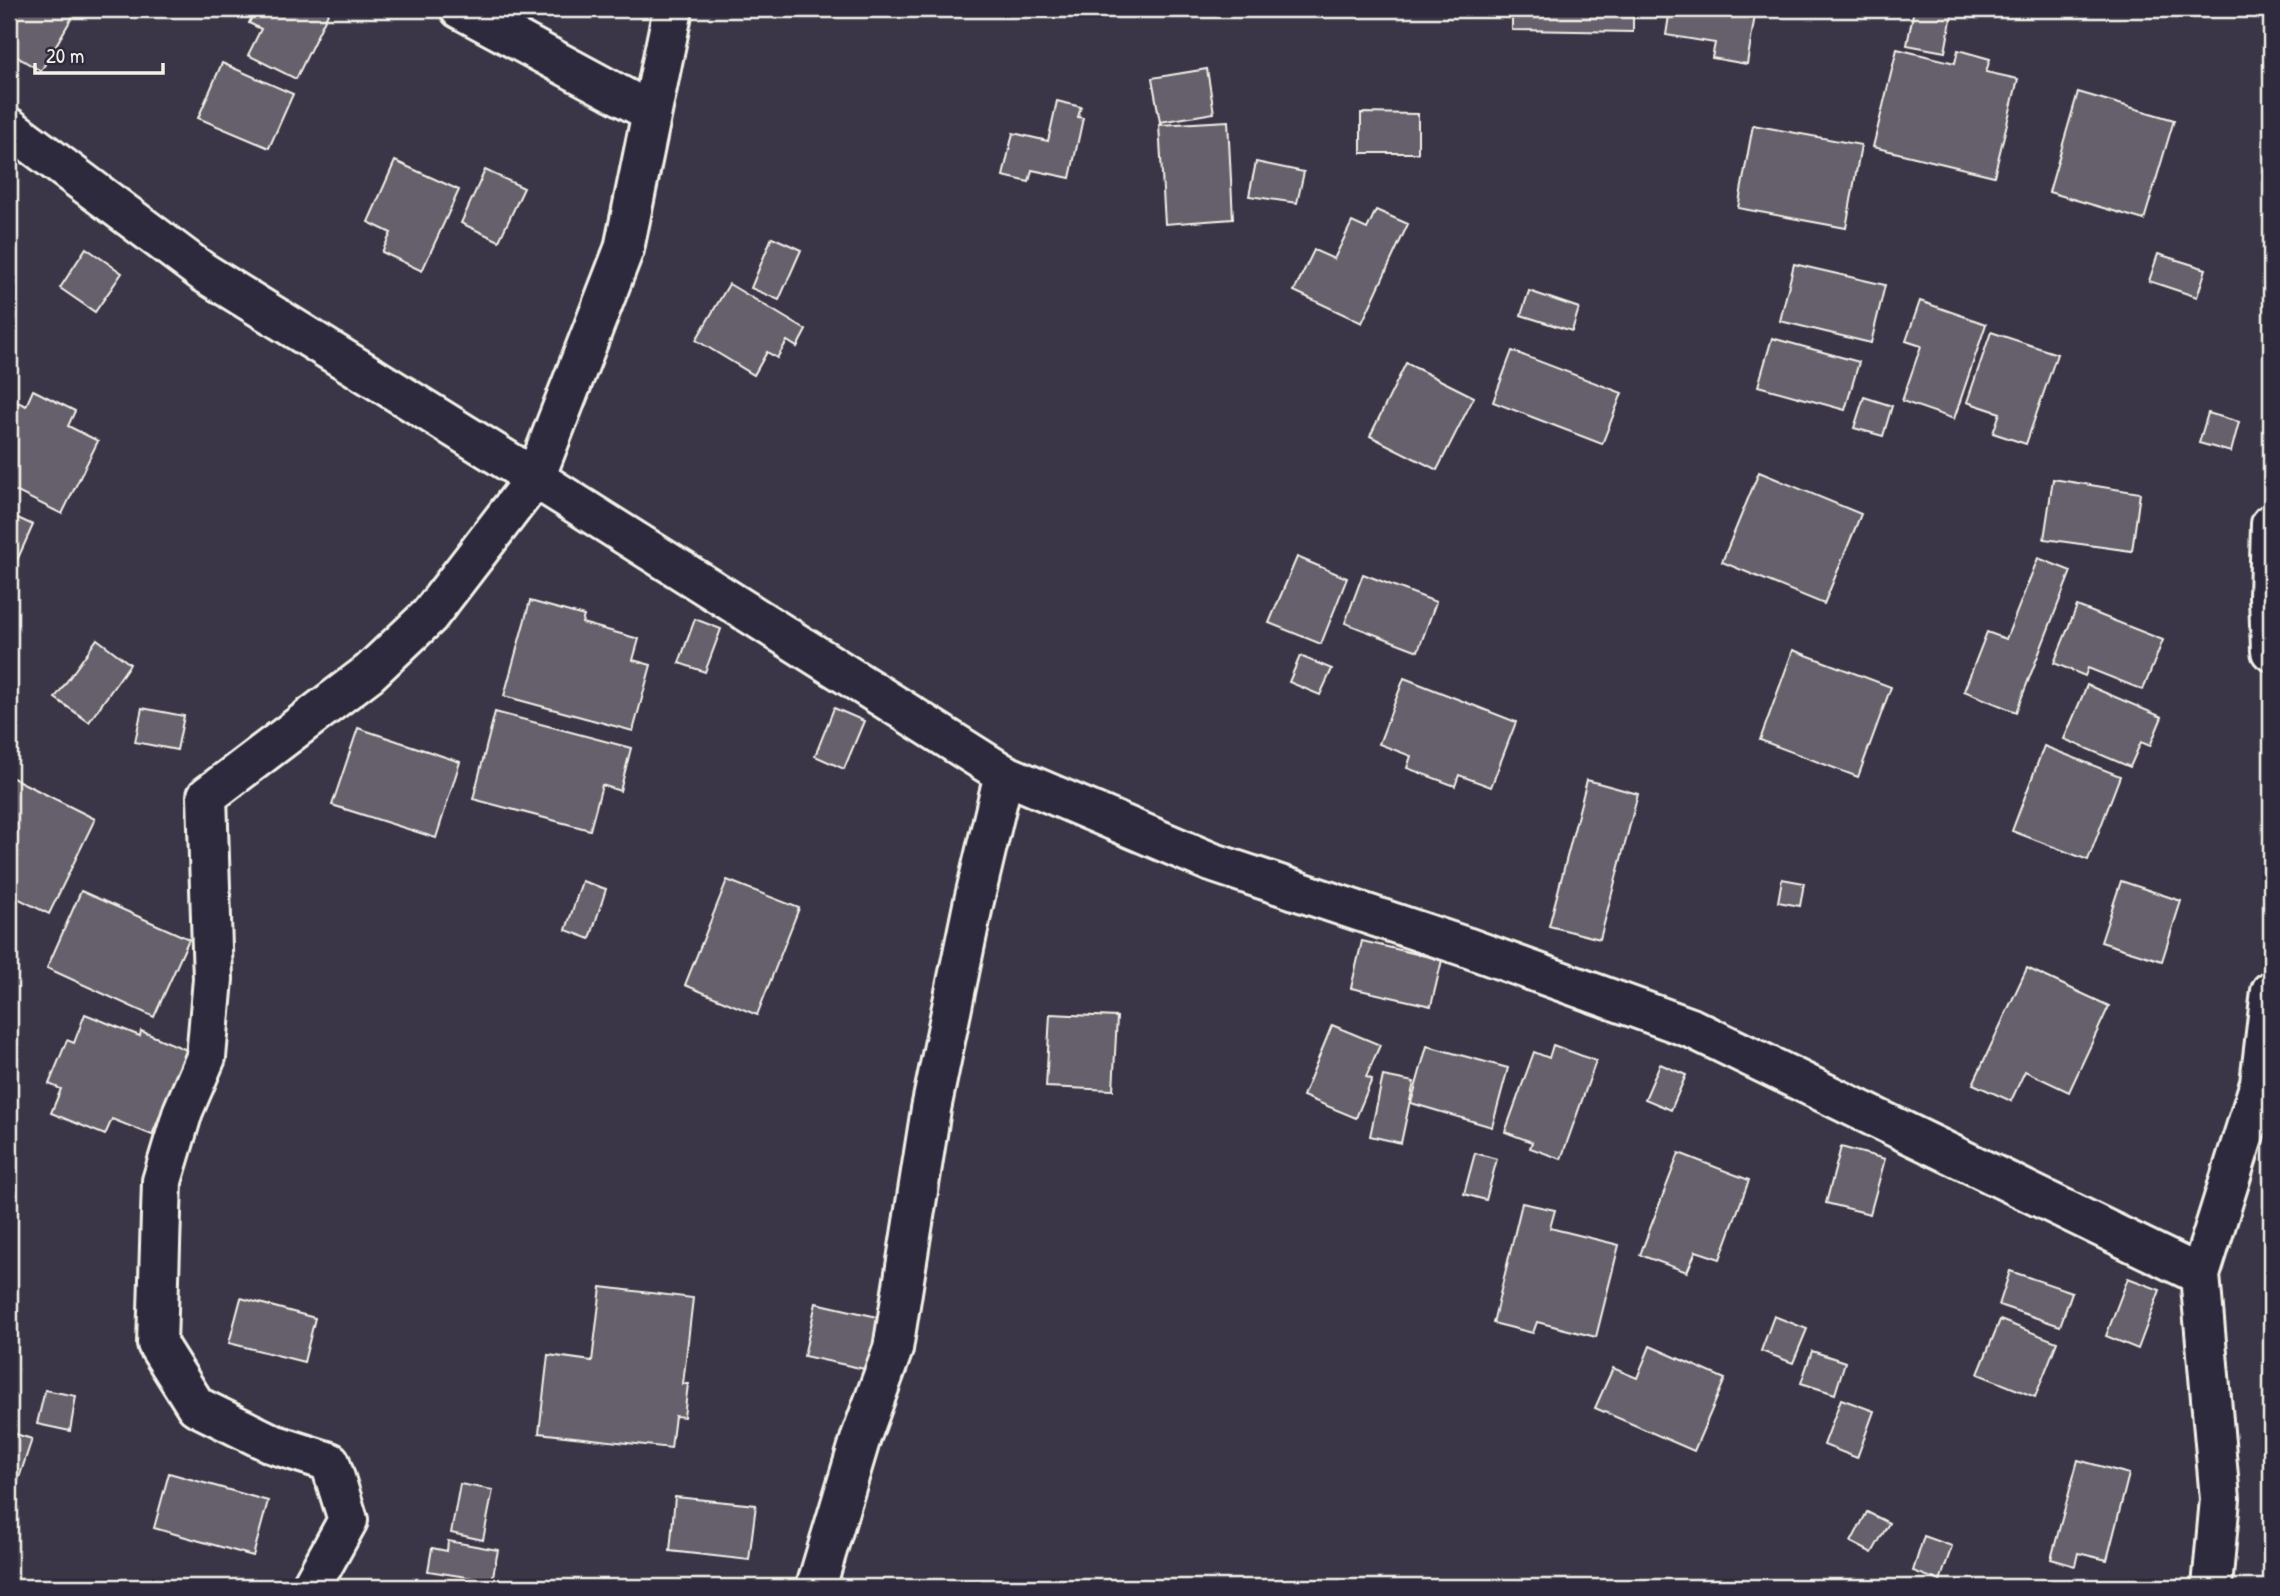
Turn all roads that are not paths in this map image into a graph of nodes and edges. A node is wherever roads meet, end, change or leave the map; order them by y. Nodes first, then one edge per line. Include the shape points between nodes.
1 (460, 9) edge
2 (673, 9) edge
3 (652, 112) junction
4 (9, 127) edge
5 (536, 478) junction
6 (2271, 524) edge
7 (2271, 651) edge
8 (1004, 774) junction
9 (2271, 991) edge
10 (2200, 1275) junction
11 (311, 1587) edge
12 (816, 1587) edge
13 (2212, 1587) edge

1 - 3 street
2 - 3 street
3 - 5 street via 624,249
4 - 5 street via 203,272
5 - 8 street
5 - 11 street via 429,615 369,673 207,796 213,979 206,1057 183,1111 163,1181 157,1344 196,1406 273,1444 330,1462 348,1520
6 - 7 street
8 - 10 street via 1211,863 1691,1028
8 - 12 street via 931,1110 893,1349
9 - 10 street via 2260,1083
10 - 13 street via 2220,1499

